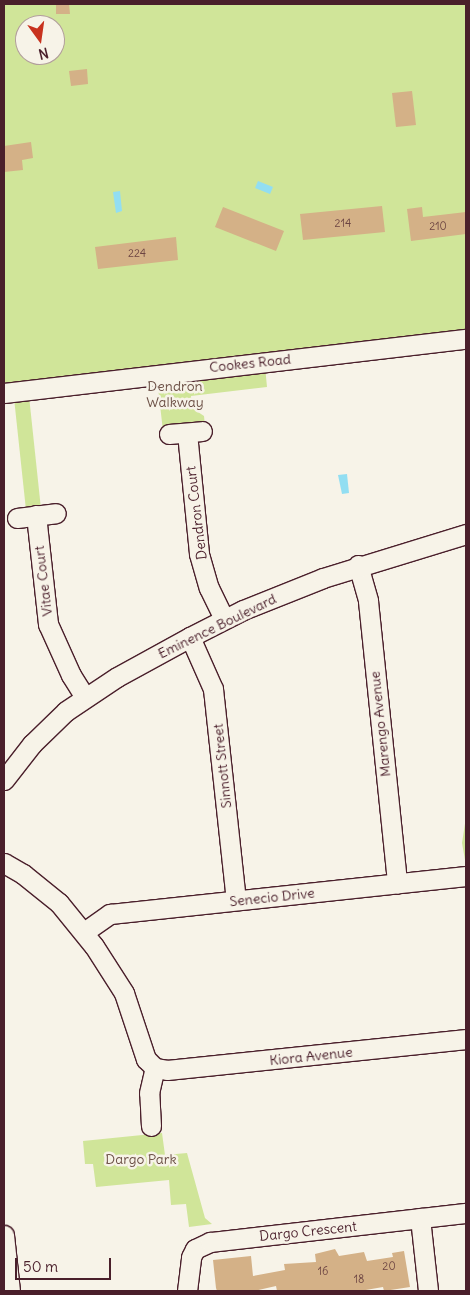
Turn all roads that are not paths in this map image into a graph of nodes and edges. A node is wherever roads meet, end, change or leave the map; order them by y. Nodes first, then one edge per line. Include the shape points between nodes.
1 (466, 339) edge
2 (4, 393) edge
3 (186, 433) dead end
4 (56, 513) dead end
5 (36, 516) junction
6 (17, 518) dead end
7 (466, 534) edge
8 (358, 565) junction
9 (224, 619) junction
10 (190, 637) junction
11 (86, 697) junction
12 (4, 780) edge
13 (4, 863) edge
14 (466, 876) edge
15 (397, 884) junction
16 (236, 900) junction
17 (84, 932) junction
18 (466, 1039) edge
19 (156, 1068) junction
20 (151, 1126) dead end
21 (466, 1213) edge
22 (420, 1218) junction
23 (4, 1235) edge
24 (10, 1291) edge
25 (187, 1291) edge
26 (428, 1291) edge

1 - 2 street, Cookes Road
3 - 9 street, Dendron Court via 200,554 209,588
4 - 5 street
5 - 6 street
5 - 11 street, Vitae Court via 48,624 71,675
7 - 8 street, Eminence Boulevard
8 - 9 street, Eminence Boulevard
8 - 15 street, Marengo Avenue via 368,601
9 - 10 street, Eminence Boulevard
10 - 11 street, Eminence Boulevard
10 - 16 street, Sinnott Street via 213,689
11 - 12 street, Eminence Boulevard via 48,728
13 - 17 street via 44,889
14 - 15 street, Senecio Drive
15 - 16 street, Senecio Drive
16 - 17 street, Senecio Drive via 110,914
17 - 19 street via 113,972 132,1013 146,1059
18 - 19 street, Kiora Avenue via 167,1070
19 - 20 street via 149,1093
21 - 22 street, Dargo Crescent
22 - 25 street, Dargo Crescent via 210,1242 196,1249 191,1257
22 - 26 street
23 - 24 street

